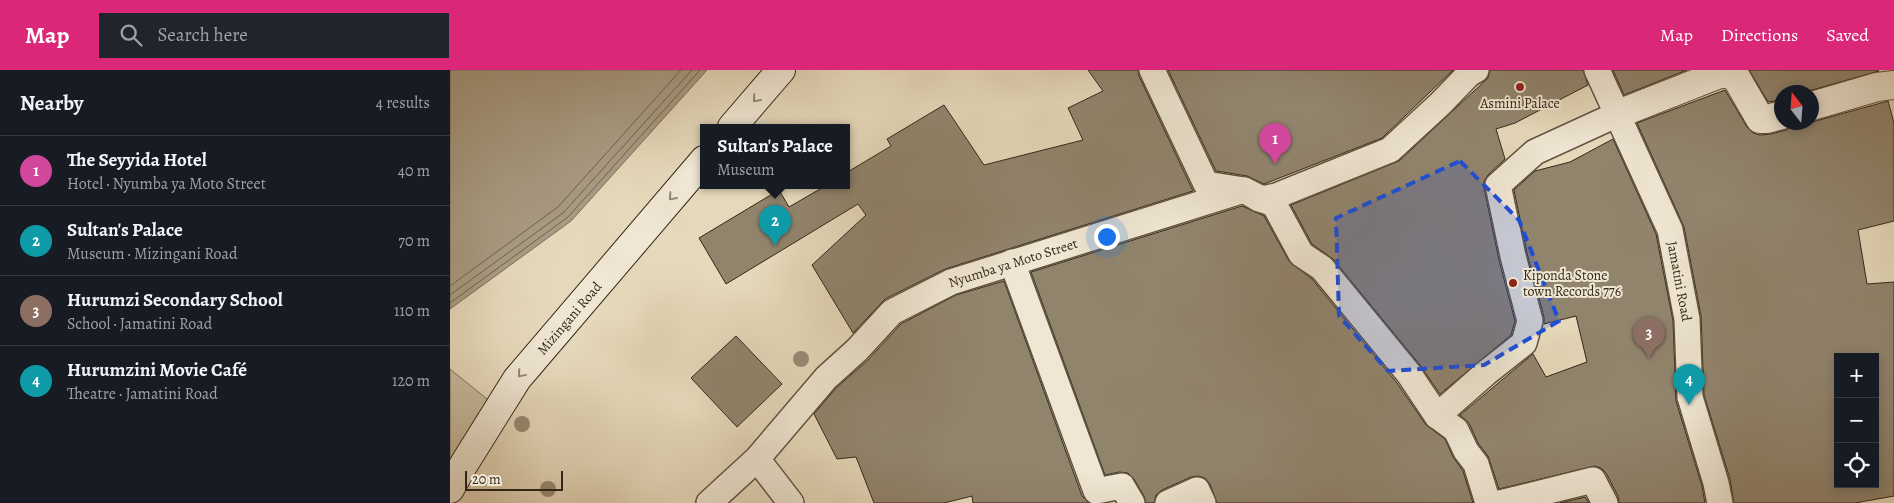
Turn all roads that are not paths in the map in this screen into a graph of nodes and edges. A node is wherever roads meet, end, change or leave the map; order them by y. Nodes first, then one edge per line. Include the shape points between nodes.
1 (781, 70) edge
2 (1152, 70) edge
3 (1476, 70) edge
4 (1597, 70) edge
5 (1894, 85) edge
6 (1819, 104) edge
7 (1618, 114) junction
8 (1774, 118) edge
9 (735, 124) edge
10 (700, 165) edge
11 (1244, 190) junction
12 (1012, 262) junction
13 (1437, 416) junction
14 (758, 459) junction
15 (450, 489) edge
16 (709, 503) edge
17 (791, 503) edge
18 (1132, 503) edge
19 (1168, 503) edge
20 (1203, 503) edge
21 (1488, 503) edge
22 (1500, 503) edge
23 (1605, 503) edge
24 (1720, 503) edge

1 -> 9 main road
2 - 11 street via 1206,184
3 - 11 street via 1390,150 1276,196 1262,198
4 - 7 street, Jamatini Road
5 - 6 main road via 1877,86
7 - 8 main road via 1728,73 1737,79 1760,119
7 - 13 street via 1535,152 1498,185 1512,256 1530,321 1524,344
7 - 24 street, Jamatini Road via 1670,230 1687,319 1690,397
10 -> 15 main road, Mizingani Road via 517,379
11 - 12 street, Nyumba ya Moto Street
11 - 13 street via 1274,204 1301,254 1322,268 1409,374
12 - 14 street, Nyumba ya Moto Street via 951,282 892,312 826,378
12 - 18 street via 1096,492 1122,486
13 - 21 street via 1456,430 1476,464
14 - 16 street, Nyumba ya Moto Street
14 - 17 street
19 - 20 street via 1197,490
22 - 23 street via 1593,480

